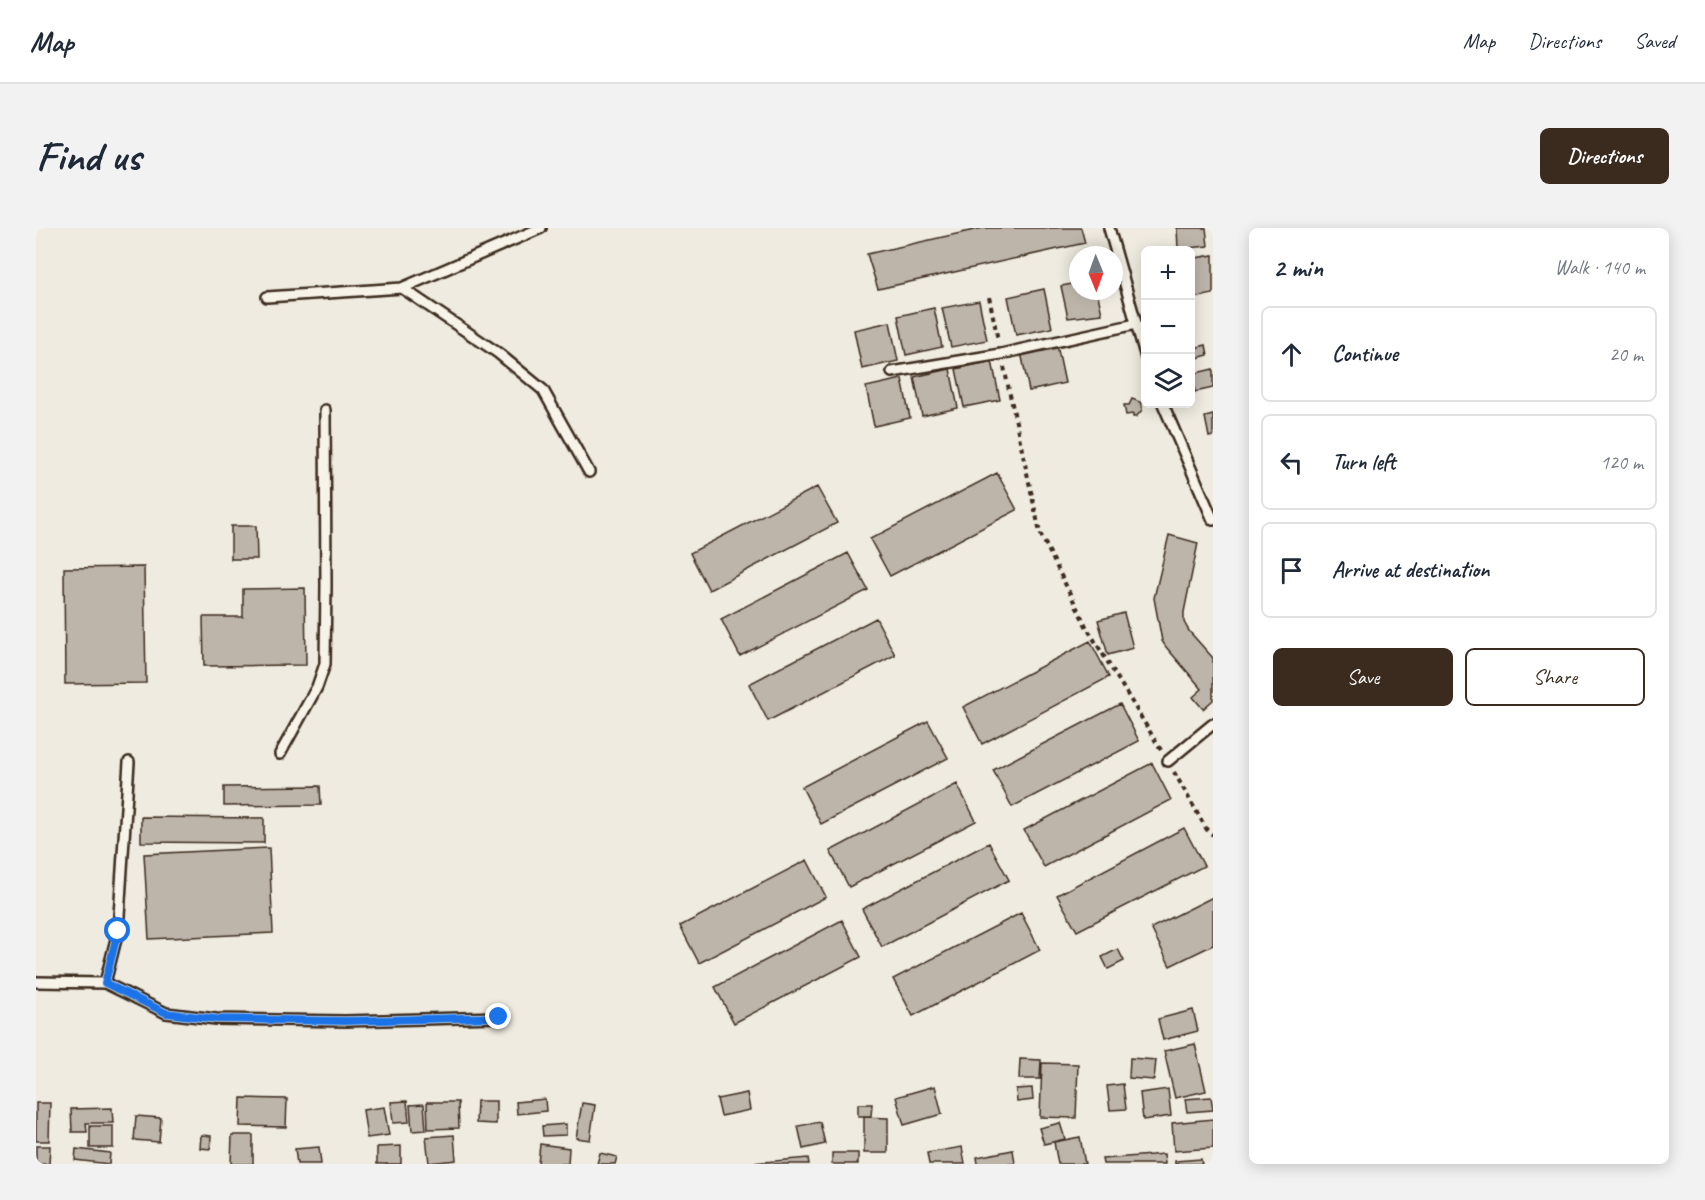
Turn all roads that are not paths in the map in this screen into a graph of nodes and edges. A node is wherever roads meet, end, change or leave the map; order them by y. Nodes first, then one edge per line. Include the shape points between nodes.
1 (541, 228) edge
2 (1109, 228) edge
3 (402, 288) junction
4 (267, 297) dead end
5 (1136, 324) junction
6 (1145, 354) edge
7 (892, 372) dead end
8 (1165, 408) edge
9 (325, 410) dead end
10 (589, 472) dead end
11 (1213, 520) edge
12 (1213, 724) edge
13 (280, 754) dead end
14 (1168, 761) road end
15 (129, 762) dead end
16 (36, 982) edge
17 (105, 983) junction
18 (499, 1017) dead end

1 - 3 lane
2 - 5 lane
3 - 4 lane
3 - 10 lane via 498,353 543,390
5 - 6 lane
5 - 7 lane via 1001,354
8 - 11 lane
9 - 13 lane via 324,663 317,687
12 - 14 lane
15 - 17 lane via 118,931
16 - 17 lane
17 - 18 lane via 166,1013 216,1019

